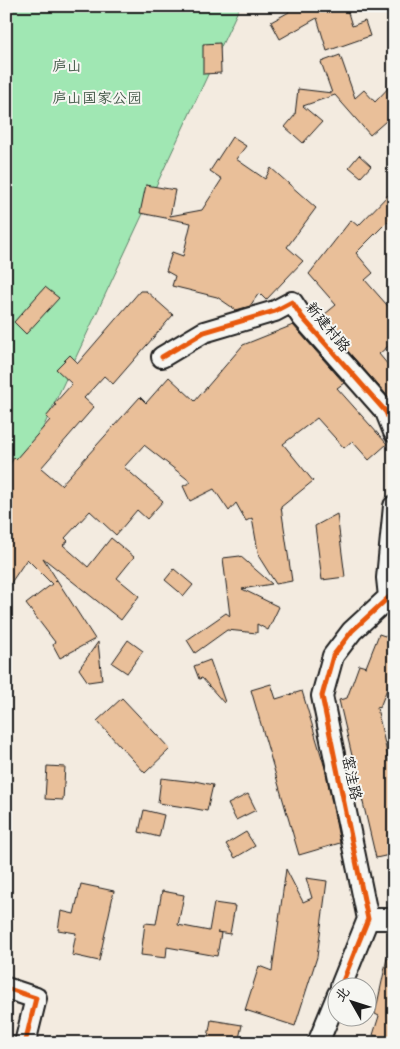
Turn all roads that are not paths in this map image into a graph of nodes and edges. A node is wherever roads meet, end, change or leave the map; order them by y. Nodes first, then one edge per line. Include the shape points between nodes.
1 (162, 357) dead end
2 (394, 432) edge
3 (394, 506) edge
4 (391, 597) edge
5 (368, 919) junction
6 (394, 919) edge
7 (345, 976) edge
8 (6, 988) edge
9 (328, 1018) edge
10 (25, 1043) edge
11 (318, 1043) edge

1 - 2 street, 新建村路 via 204,332 275,311 292,302 386,412
3 - 4 street via 387,578
4 - 5 street, 窑洼路 via 352,631 333,656 322,696
5 - 6 street
5 - 7 street
8 - 10 street via 36,998
9 - 11 street

